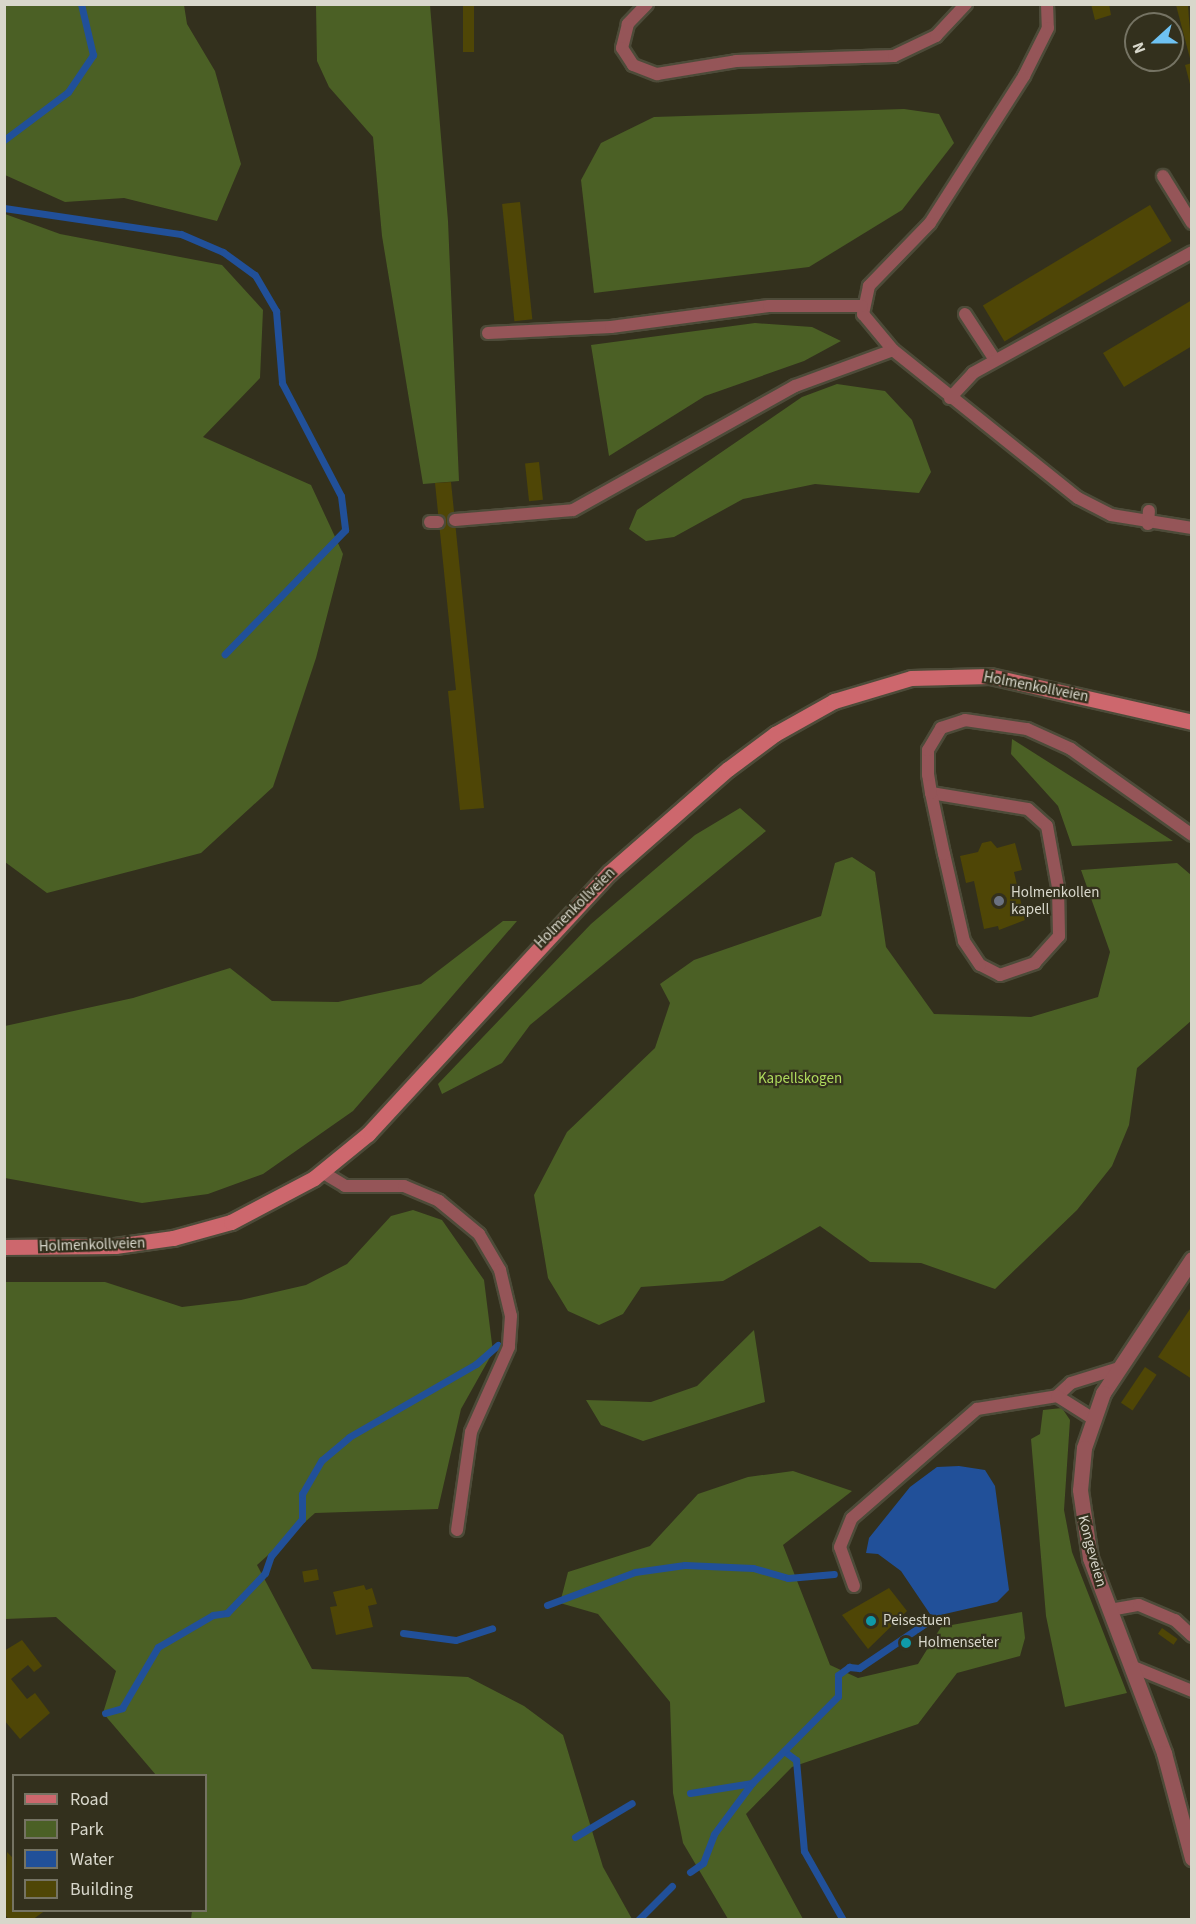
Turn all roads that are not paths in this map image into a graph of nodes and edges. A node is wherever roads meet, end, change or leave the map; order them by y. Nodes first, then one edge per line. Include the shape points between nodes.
1 (647, 4) edge
2 (966, 4) edge
3 (1047, 4) edge
4 (1163, 176) dead end
5 (1191, 223) edge
6 (1191, 252) edge
7 (862, 306) junction
8 (965, 314) dead end
9 (488, 333) dead end
10 (893, 350) junction
11 (995, 360) junction
12 (950, 398) junction
13 (1149, 510) dead end
14 (455, 520) dead end
15 (1148, 524) junction
16 (1191, 528) edge
17 (1191, 722) edge
18 (931, 793) junction
19 (1189, 829) edge
20 (322, 1172) junction
21 (4, 1247) edge
22 (1191, 1259) edge
23 (1116, 1369) junction
24 (1057, 1396) junction
25 (1092, 1418) junction
26 (457, 1530) dead end
27 (854, 1586) dead end
28 (1110, 1611) junction
29 (1191, 1636) edge
30 (1131, 1666) junction
31 (1191, 1691) edge
32 (1191, 1858) edge

1 - 2 lane via 628,24 622,48 633,65 657,74 736,61 894,56 936,36
3 - 7 lane via 1048,28 1017,89 930,223 869,286
4 - 5 lane
6 - 11 lane
7 - 9 lane via 769,306 611,327
7 - 10 lane via 871,329
8 - 11 lane
10 - 12 lane
10 - 14 lane via 803,382 573,510
11 - 12 lane via 973,373
12 - 15 lane via 1078,498 1111,515
13 - 15 lane
15 - 16 lane
17 - 20 main road, Holmenkollveien via 1039,684 960,675 893,682 814,710 728,769 609,873 368,1134
18 - 18 lane via 1028,809 1044,819 1061,924 1045,954 1017,974 988,971 964,941
18 - 19 lane via 931,742 947,724 965,720 1027,729 1071,748
20 - 21 main road, Holmenkollveien via 256,1210 183,1236 115,1246
20 - 26 lane via 345,1186 404,1186 439,1201 479,1234 500,1270 511,1334 502,1368 471,1432
22 - 23 street, Kongeveien
23 - 24 lane via 1090,1374
23 - 25 street, Kongeveien
24 - 25 lane
24 - 27 lane via 977,1409 860,1510 845,1529 840,1548
25 - 28 street, Kongeveien via 1084,1448 1081,1513
28 - 29 lane via 1139,1605 1175,1620
28 - 30 street, Kongeveien
30 - 31 lane
30 - 32 street, Kongeveien via 1164,1753

